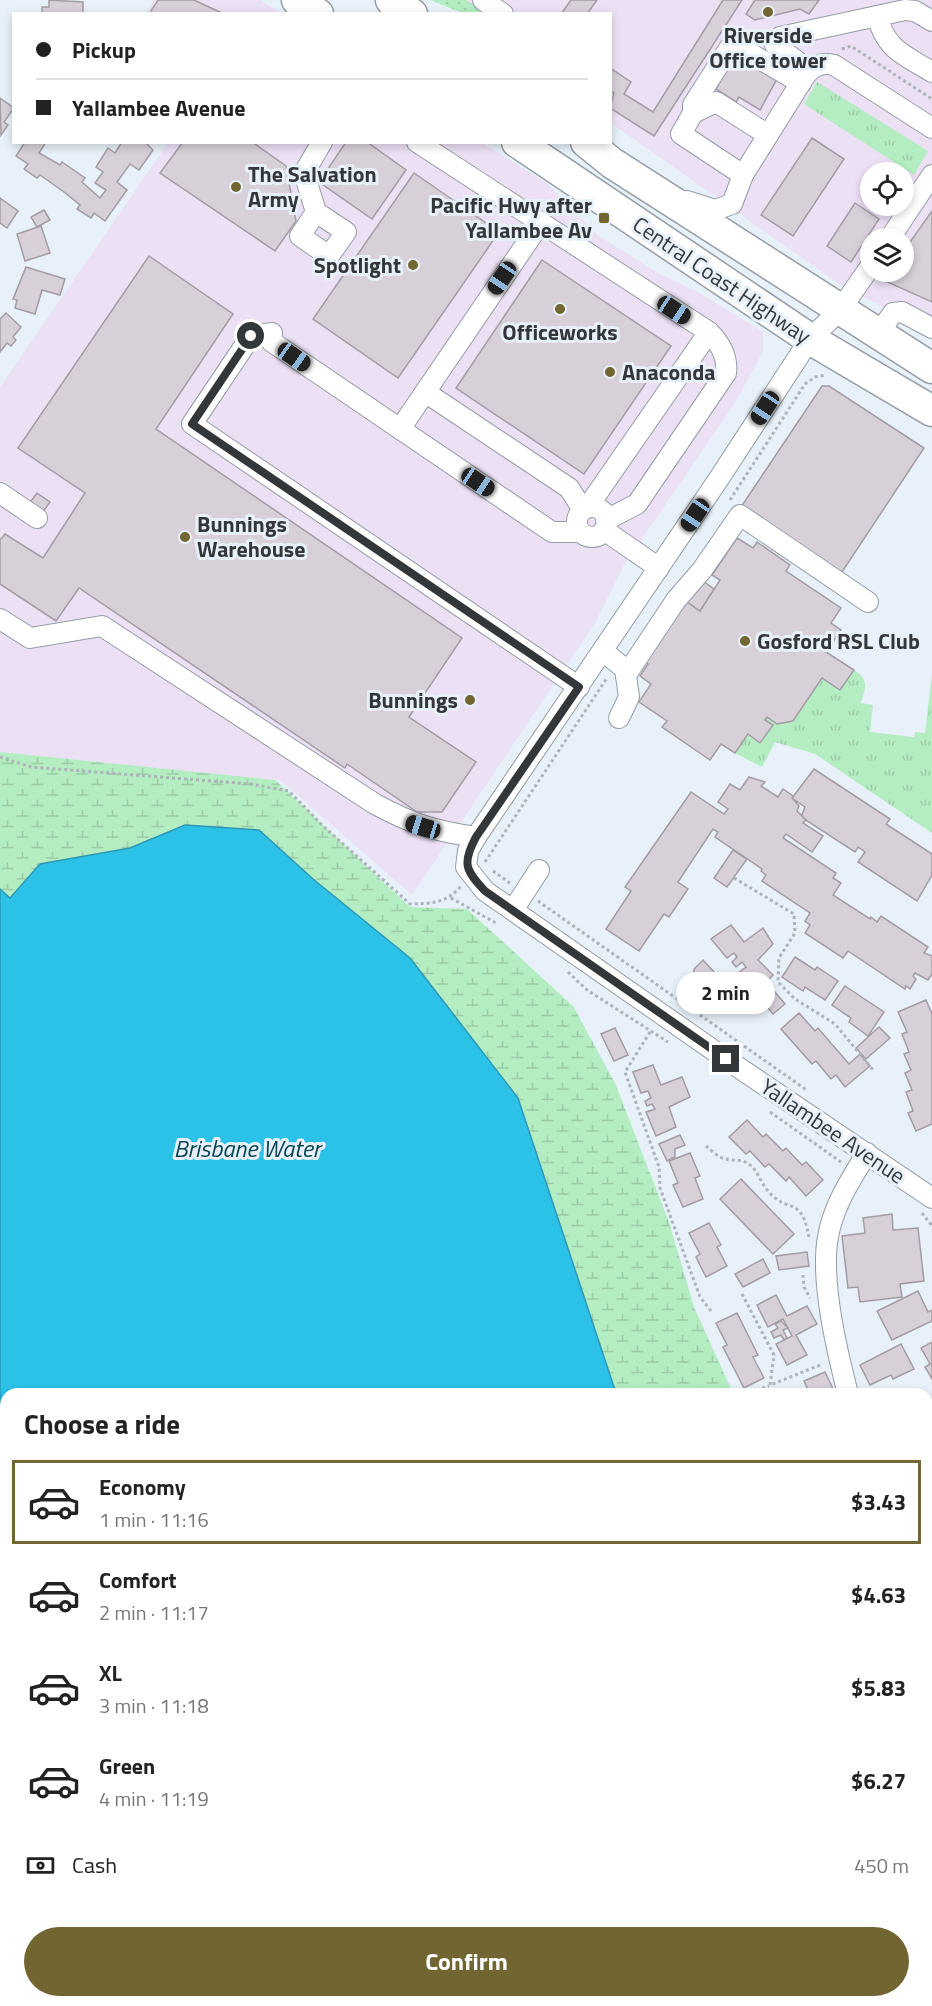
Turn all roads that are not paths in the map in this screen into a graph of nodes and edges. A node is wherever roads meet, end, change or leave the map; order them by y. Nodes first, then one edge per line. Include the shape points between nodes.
1 (297, 0) edge
2 (391, 0) edge
3 (483, 0) edge
4 (315, 12) edge
5 (409, 12) edge
6 (499, 12) edge
7 (877, 16) junction
8 (932, 21) edge
9 (932, 72) edge
10 (805, 76) junction
11 (693, 113) junction
12 (932, 128) edge
13 (768, 135) junction
14 (321, 144) edge
15 (420, 144) edge
16 (520, 144) edge
17 (589, 144) edge
18 (743, 175) junction
19 (932, 175) edge
20 (658, 192) junction
21 (316, 212) dead end
22 (541, 222) junction
23 (897, 228) edge
24 (860, 281) edge
25 (840, 310) junction
26 (932, 328) edge
27 (709, 332) junction
28 (878, 334) junction
29 (810, 339) junction
30 (932, 368) edge
31 (425, 392) junction
32 (932, 411) edge
33 (400, 429) junction
34 (0, 493) edge
35 (585, 509) junction
36 (37, 518) dead end
37 (605, 525) junction
38 (580, 532) junction
39 (659, 568) junction
40 (868, 602) dead end
41 (0, 619) edge
42 (603, 651) junction
43 (619, 674) junction
44 (579, 687) junction
45 (619, 718) dead end
46 (476, 837) junction
47 (539, 870) dead end
48 (513, 910) junction
49 (867, 1153) junction
50 (932, 1198) edge
51 (848, 1388) edge

1 - 4 highway
2 - 5 highway
3 - 6 street
7 - 8 street via 915,11
7 - 9 street via 890,46
7 - 10 street via 780,37 775,45
10 - 11 street via 741,48 730,47 693,105
10 - 12 street via 821,64 834,65
10 - 13 street
11 - 13 street via 716,102
11 - 18 street via 681,134
13 - 18 street
14 - 21 street via 304,173
15 - 22 street
16 - 29 highway, Central Coast Highway
17 - 20 highway, Central Coast Highway
18 - 20 street via 732,204 726,208 715,210
19 - 23 street
20 - 25 highway, Central Coast Highway
22 - 27 street
22 - 31 street
24 - 25 street
25 - 28 highway, Central Coast Highway
25 - 29 street
26 - 28 street via 902,312 893,314
27 - 35 street
27 - 37 street via 726,358 726,373 637,504
28 - 30 highway, Central Coast Highway
29 - 32 highway, Central Coast Highway
29 - 39 street
31 - 33 street
31 - 35 street via 569,488
33 - 38 street via 552,532
33 - 44 street via 273,342 272,333 251,336 192,424
34 - 36 street
35 - 37 street via 597,508
35 - 38 street via 577,523
37 - 38 street via 593,537
37 - 39 street
39 - 42 street
40 - 43 street via 734,508 702,570
41 - 46 street via 30,638 102,626 375,804 409,823
42 - 43 street via 621,664
42 - 44 street
43 - 45 street via 629,697
44 - 46 street
46 - 48 street, Yallambee Avenue via 468,851 466,867 479,871 485,891
47 - 48 street
48 - 49 street, Yallambee Avenue
49 - 50 street, Yallambee Avenue
49 - 51 street via 843,1192 828,1237 826,1274

